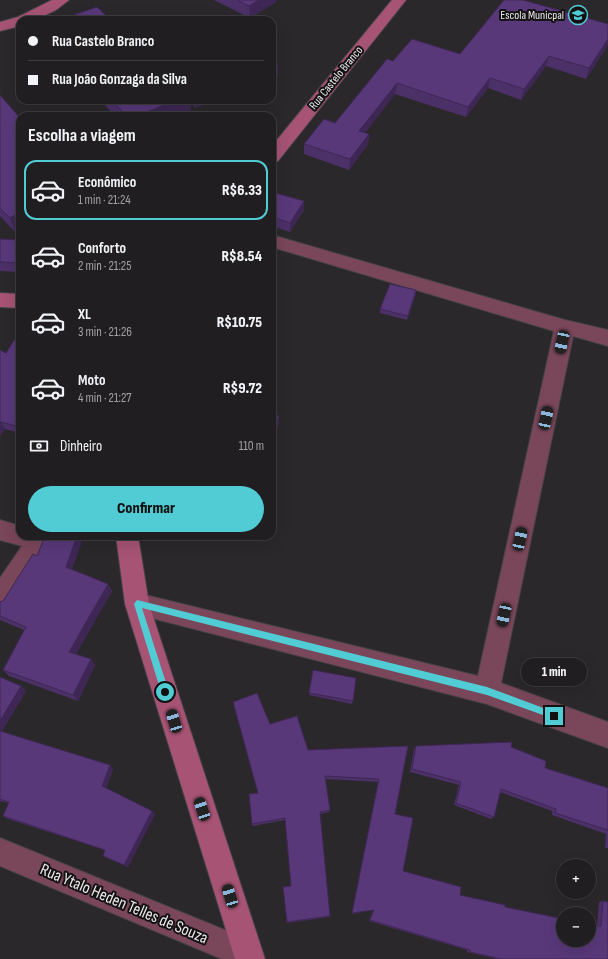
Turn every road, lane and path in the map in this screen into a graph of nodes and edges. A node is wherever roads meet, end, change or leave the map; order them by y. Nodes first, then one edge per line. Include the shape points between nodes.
1 (62, 0) edge
2 (399, 0) edge
3 (32, 16) edge
4 (16, 22) edge
5 (0, 27) edge
6 (276, 152) edge
7 (276, 242) edge
8 (0, 300) edge
9 (16, 301) edge
10 (565, 327) junction
11 (608, 338) edge
12 (0, 530) edge
13 (16, 534) edge
14 (29, 540) edge
15 (128, 540) edge
16 (0, 599) edge
17 (137, 604) junction
18 (487, 691) junction
19 (608, 735) edge
20 (0, 852) edge
21 (249, 957) edge

1 - 3 street
2 - 6 street, Rua Castelo Branco
4 - 5 street
7 - 10 street
8 - 9 street
10 - 11 street
10 - 18 street
12 - 13 street
14 - 16 street
15 - 17 street
17 - 18 street
17 - 21 street
18 - 19 street
20 - 21 street, Rua Ytalo Heden Telles de Souza

